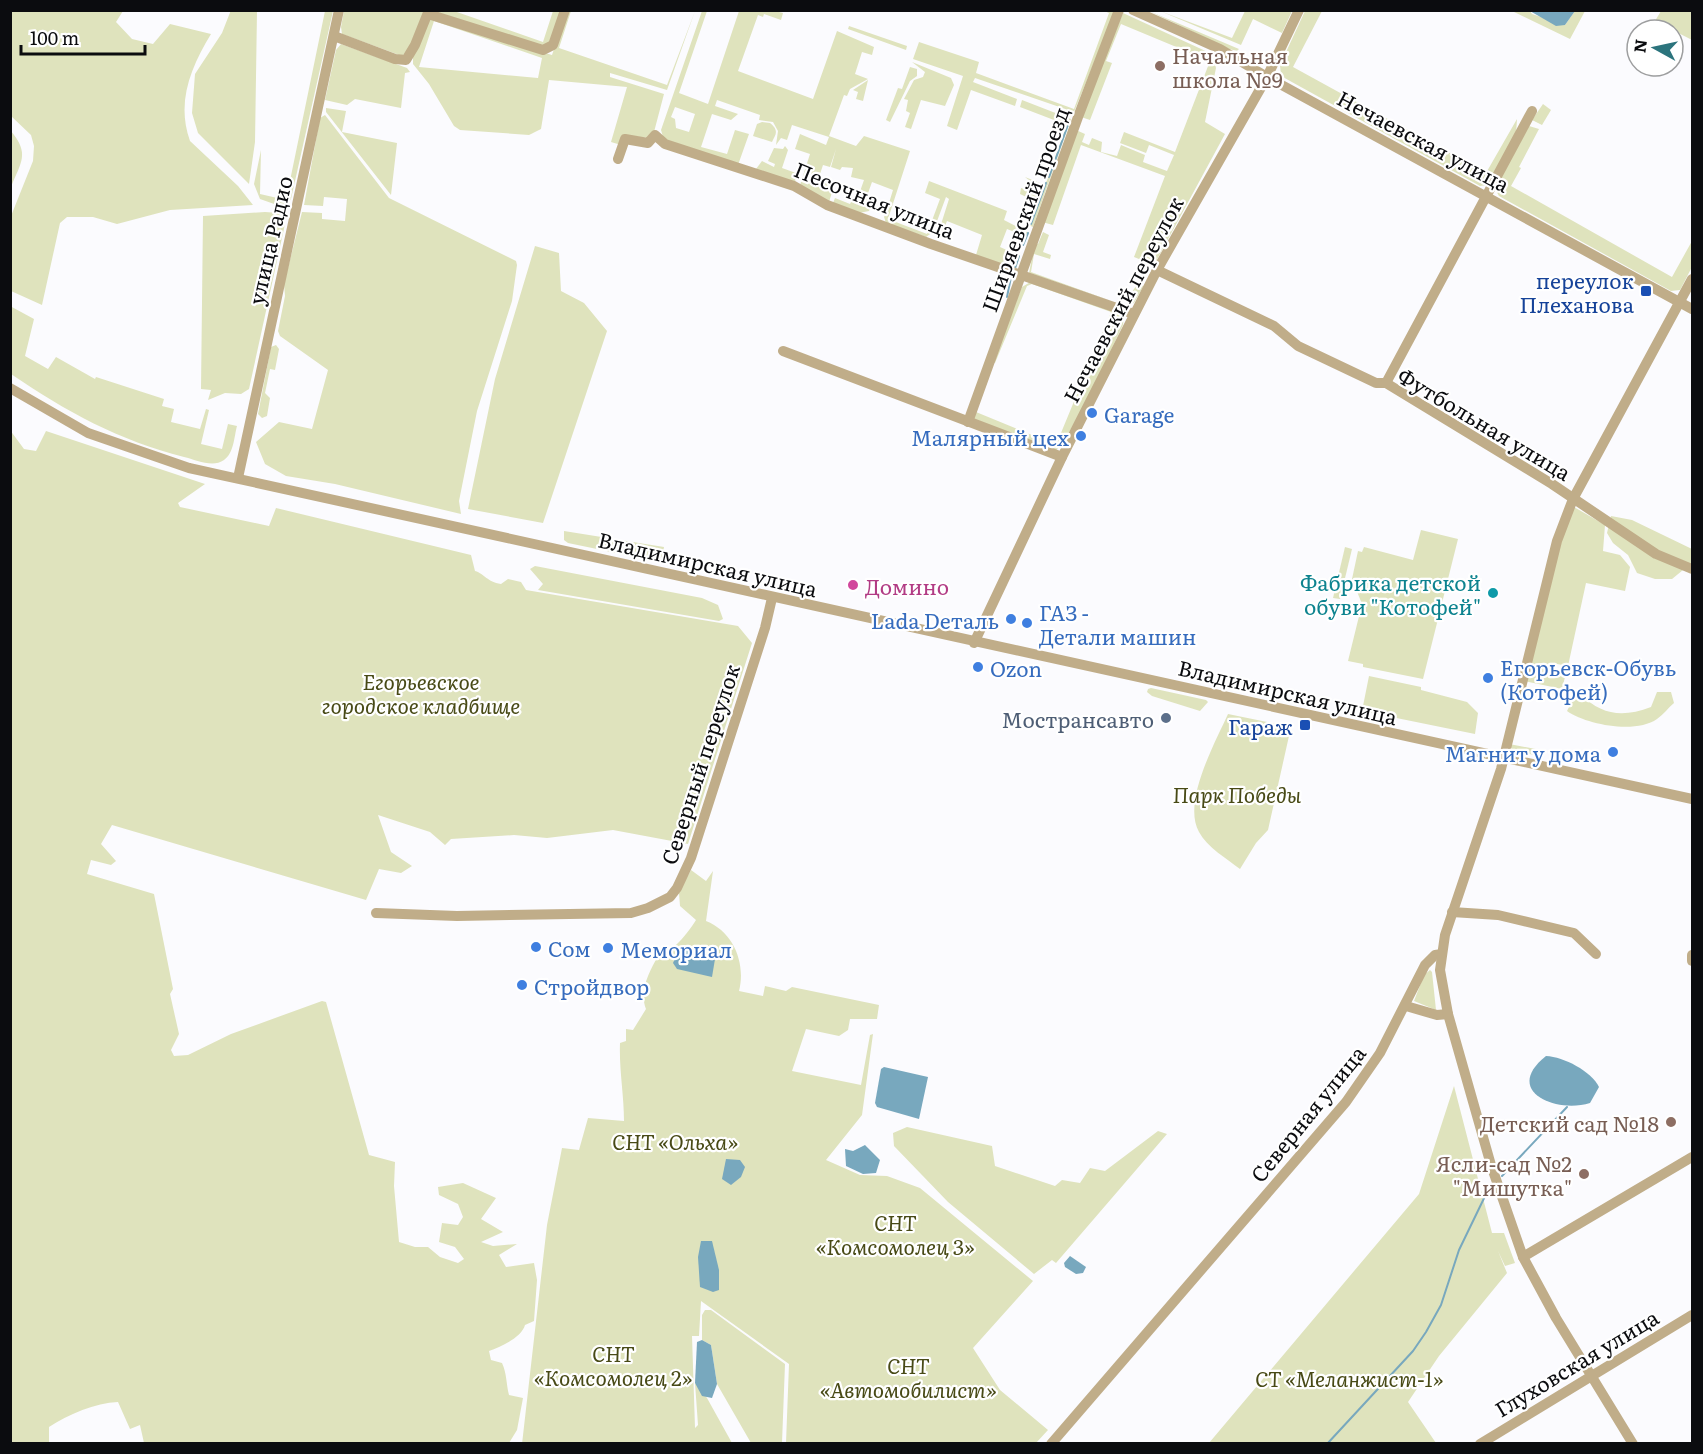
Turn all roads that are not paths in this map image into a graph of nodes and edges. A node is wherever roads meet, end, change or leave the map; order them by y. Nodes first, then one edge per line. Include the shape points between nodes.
1 (339, 10) edge
2 (565, 10) edge
3 (1119, 10) edge
4 (1133, 10) edge
5 (1299, 10) edge
6 (428, 12) edge
7 (333, 36) junction
8 (1267, 77) junction
9 (1532, 111) dead end
10 (618, 159) dead end
11 (1486, 195) junction
12 (1156, 270) junction
13 (1021, 274) junction
14 (1692, 279) edge
15 (1680, 302) junction
16 (1692, 309) edge
17 (1134, 314) junction
18 (783, 351) dead end
19 (1386, 383) junction
20 (10, 388) edge
21 (968, 422) junction
22 (1062, 457) junction
23 (238, 478) junction
24 (1573, 499) junction
25 (1692, 568) edge
26 (772, 598) junction
27 (974, 643) junction
28 (1503, 757) junction
29 (1692, 799) edge
30 (1452, 912) junction
31 (376, 913) dead end
32 (1442, 954) junction
33 (1596, 954) dead end
34 (1692, 955) edge
35 (1692, 961) edge
36 (1406, 1006) junction
37 (1448, 1014) junction
38 (1692, 1156) edge
39 (1523, 1257) junction
40 (1692, 1315) edge
41 (1592, 1377) junction
42 (1052, 1443) edge
43 (1480, 1443) edge
44 (1633, 1443) edge

1 - 7 street, улица Радио
2 - 6 street via 556,39 550,48 539,49
3 - 13 street, Ширяевский проезд
4 - 8 street, Нечаевская улица via 1220,49
5 - 8 street, Нечаевский переулок
6 - 7 street via 406,60
7 - 23 street, улица Радио
8 - 11 street, Нечаевская улица
8 - 12 street, Нечаевский переулок
9 - 11 street
10 - 13 street, Песочная улица via 625,139 648,143 655,135 666,144 794,186 827,205
11 - 15 street, Нечаевская улица
11 - 19 street
12 - 17 street, Нечаевский переулок
12 - 19 street, Футбольная улица via 1274,326 1298,346 1376,383
13 - 17 street, Песочная улица
13 - 21 street, Ширяевский проезд
14 - 15 street
15 - 16 street, Нечаевская улица
15 - 24 street
17 - 22 street, Нечаевский переулок
18 - 21 street
19 - 24 street, Футбольная улица
20 - 23 street, Владимирская улица via 88,433 156,458
21 - 22 street
22 - 27 street, Нечаевский переулок
23 - 26 street, Владимирская улица
24 - 25 street, Футбольная улица via 1656,554
24 - 28 street via 1557,541
26 - 27 street, Владимирская улица
26 - 31 street, Северный переулок via 691,858 670,897 631,913
27 - 28 street, Владимирская улица
28 - 29 street, Владимирская улица
28 - 30 street
30 - 32 street
30 - 33 street via 1498,915 1574,933
32 - 36 street, Северная улица via 1425,965
32 - 37 street via 1441,978
34 - 35 street
36 - 37 street via 1437,1015
36 - 42 street, Северная улица via 1346,1102
37 - 39 street via 1488,1156
38 - 39 street
39 - 41 street
40 - 41 street, Глуховская улица
41 - 43 street, Глуховская улица
41 - 44 street

